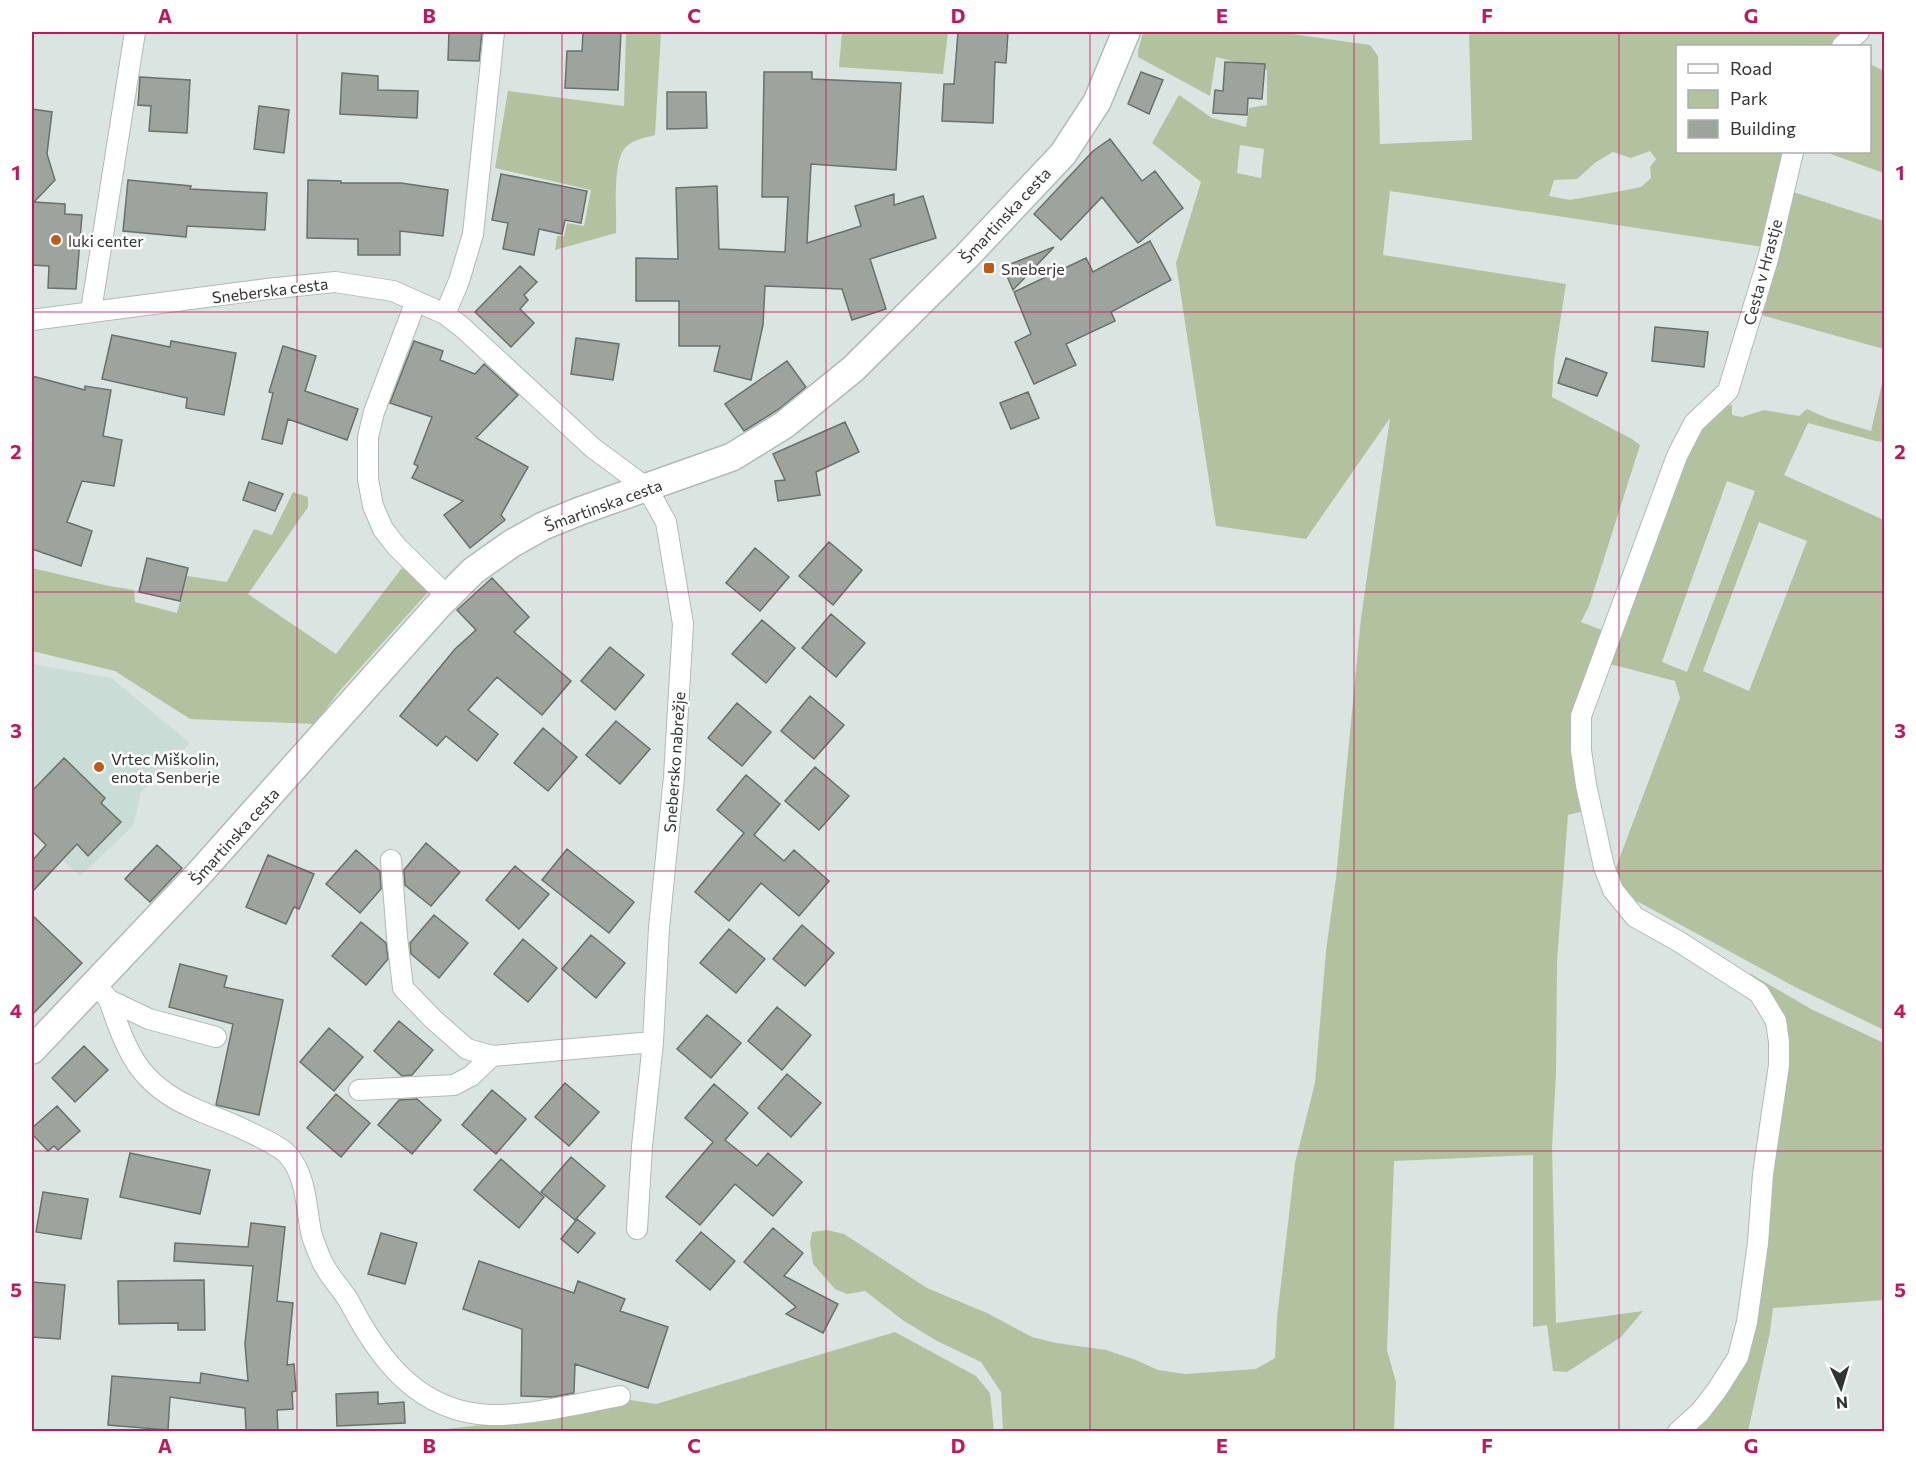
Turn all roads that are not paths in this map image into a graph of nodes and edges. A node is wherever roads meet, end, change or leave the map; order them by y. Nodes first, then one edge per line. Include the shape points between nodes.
1 (135, 32) edge
2 (494, 32) edge
3 (1126, 32) edge
4 (1859, 32) edge
5 (1843, 45) edge
6 (1793, 153) edge
7 (416, 301) junction
8 (92, 311) junction
9 (445, 314) junction
10 (32, 320) edge
11 (646, 488) junction
12 (448, 597) junction
13 (391, 860) dead end
14 (102, 992) junction
15 (216, 1037) dead end
16 (653, 1042) junction
17 (32, 1050) edge
18 (492, 1056) junction
19 (359, 1090) dead end
20 (637, 1229) dead end
21 (620, 1396) dead end
22 (1678, 1431) edge

1 - 8 street
2 - 9 street via 473,234
3 - 11 main road, Šmartinska cesta via 1097,102 1063,154 853,369 784,425 732,457
4 - 5 street
6 - 22 street, Cesta v Hrastje via 1768,259 1728,391 1694,423 1677,456 1581,716 1586,785 1613,890 1635,917 1759,993 1776,1021 1779,1042 1758,1243 1738,1357 1700,1412
7 - 8 street, Sneberska cesta via 393,291 335,282
7 - 9 street, Sneberska cesta
7 - 12 street via 374,412 368,437 368,479 382,529
8 - 10 street, Sneberska cesta
9 - 11 street, Sneberska cesta via 592,448
11 - 12 main road, Šmartinska cesta via 543,526 473,571
11 - 16 street, Snebersko nabrežje via 666,522 683,624
12 - 14 main road, Šmartinska cesta via 197,876
13 - 18 street via 403,988 467,1049
14 - 15 street via 149,1019
14 - 17 main road, Šmartinska cesta
14 - 21 street via 129,1052 156,1086 173,1099 236,1125 287,1153 298,1171 323,1265 346,1296 365,1334 401,1379 447,1407 491,1415
16 - 18 street
16 - 20 street, Snebersko nabrežje
18 - 19 street via 471,1076 454,1085

